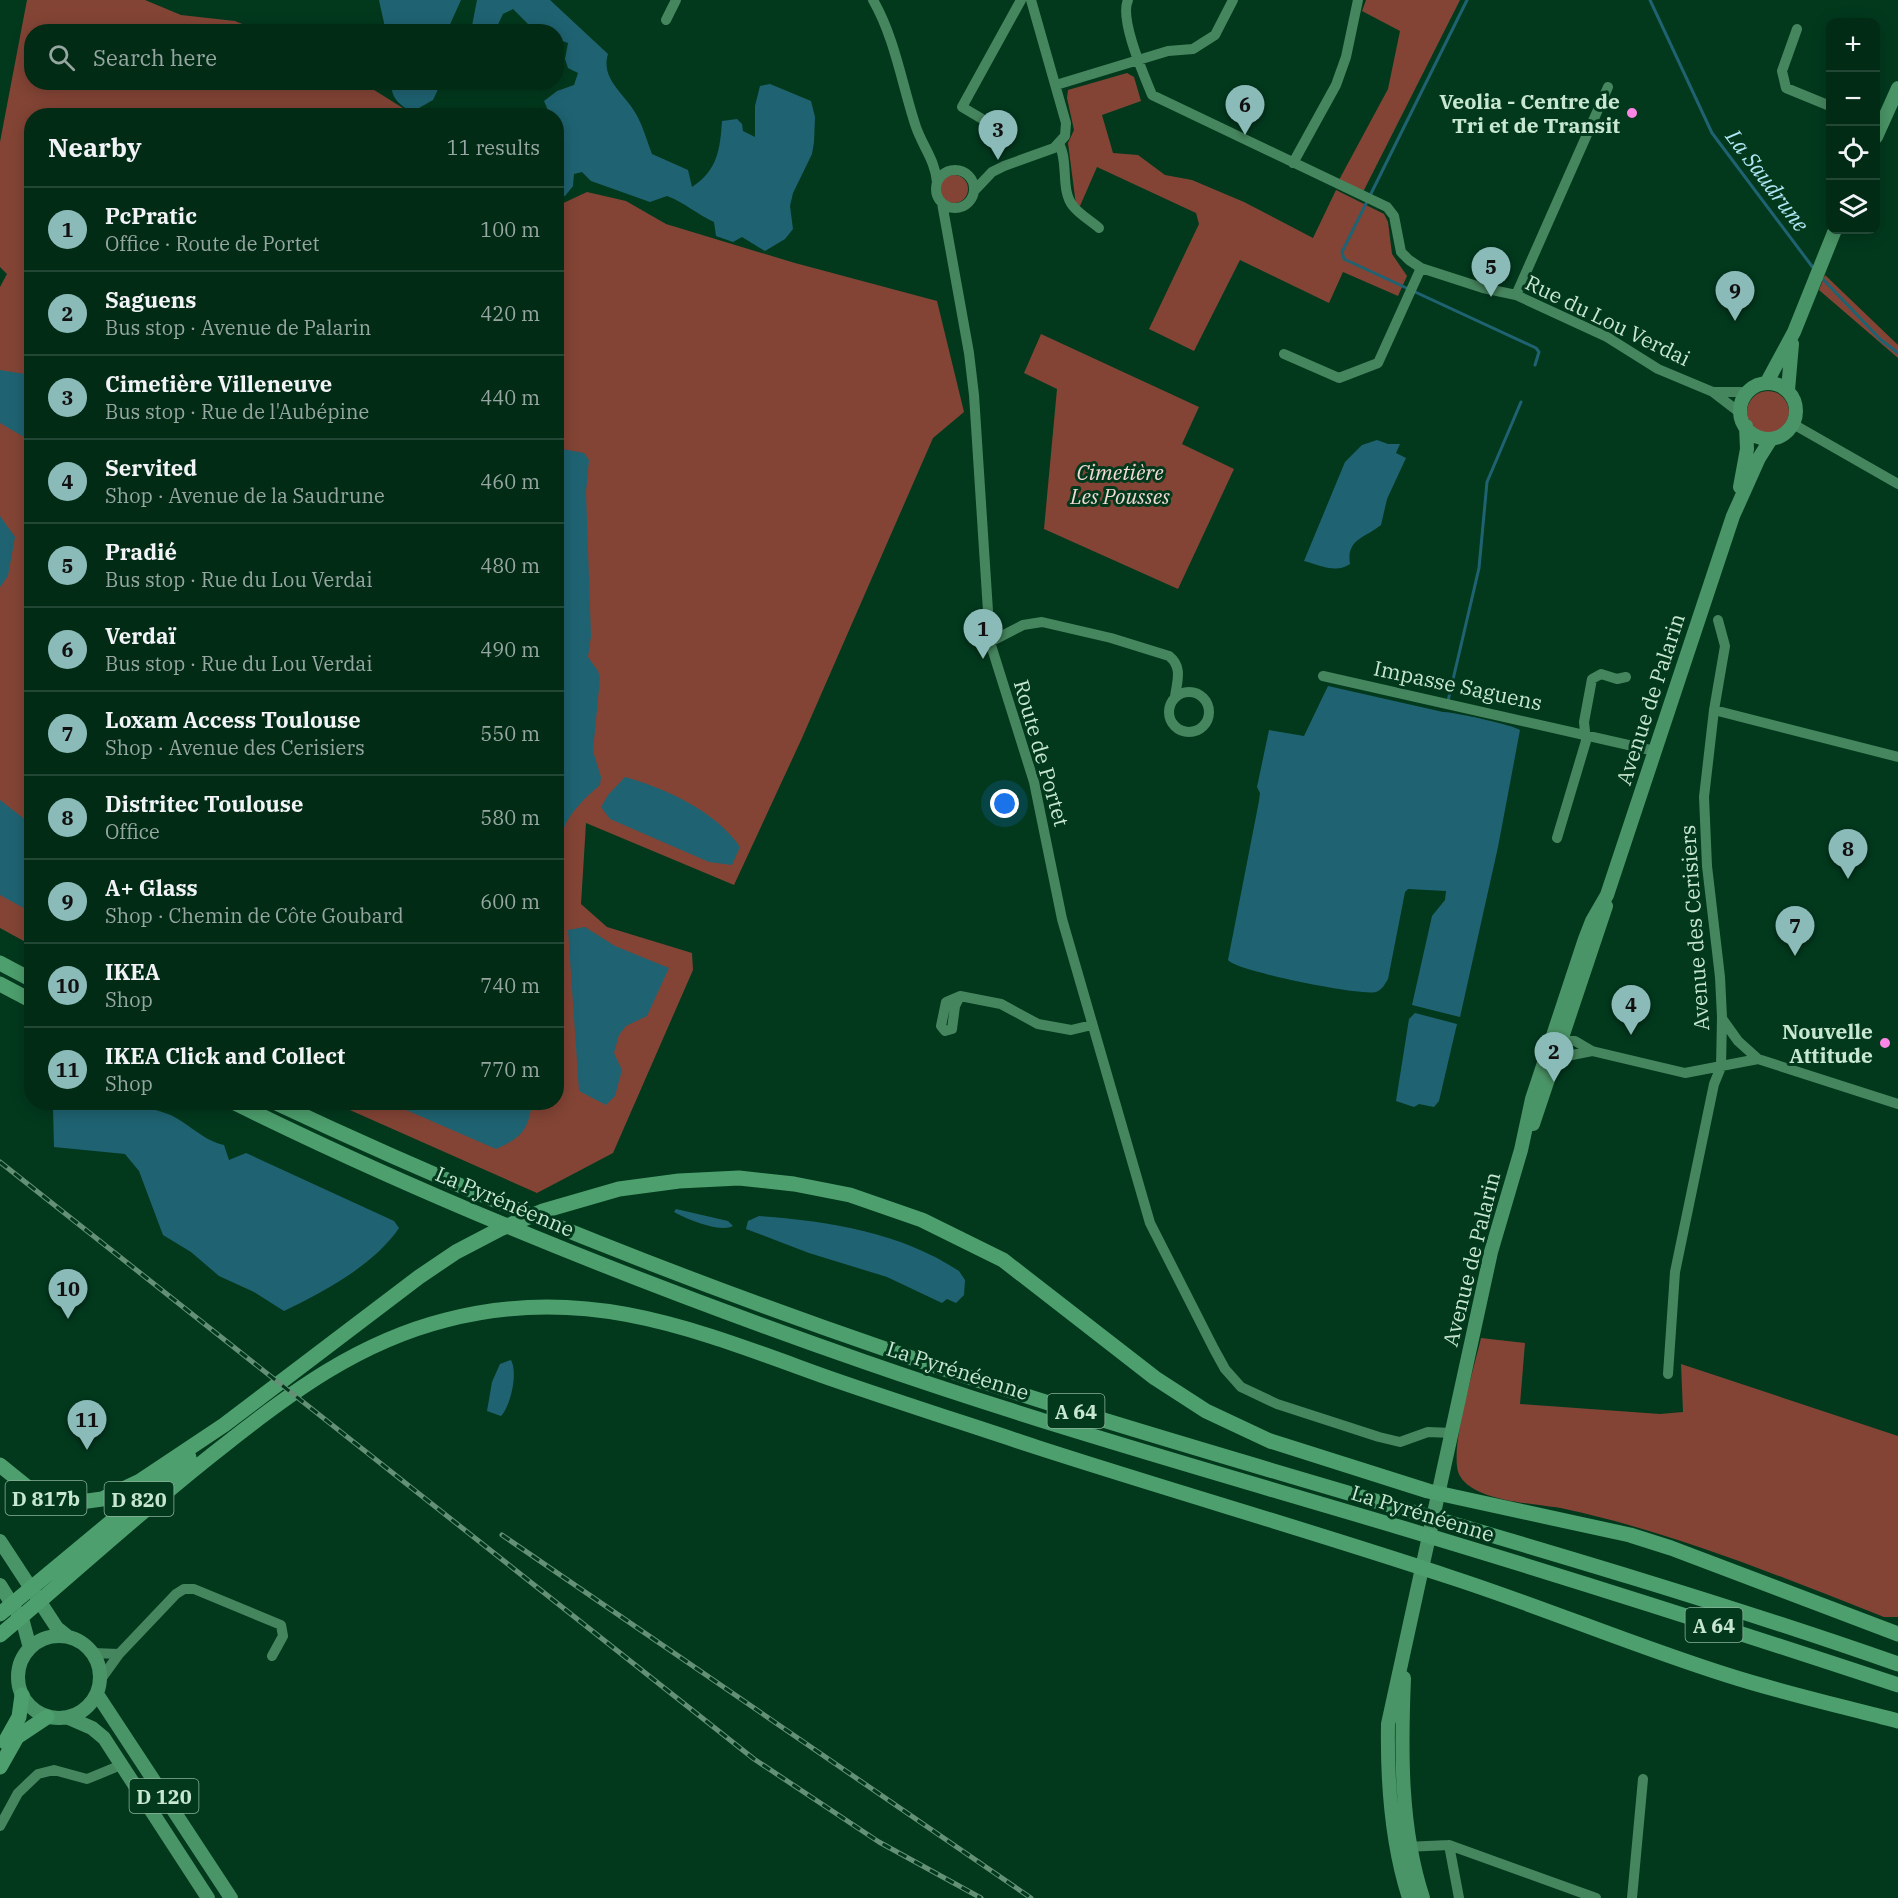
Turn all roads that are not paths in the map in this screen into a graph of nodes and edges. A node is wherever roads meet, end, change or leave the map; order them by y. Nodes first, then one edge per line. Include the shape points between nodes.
1 (676, 0) edge
2 (873, 0) edge
3 (1021, 0) edge
4 (1031, 0) edge
5 (1128, 0) edge
6 (1233, 0) edge
7 (1358, 0) edge
8 (666, 20) dead end
9 (1797, 30) dead end
10 (1138, 61) junction
11 (1056, 85) junction
12 (1608, 87) dead end
13 (1898, 88) edge
14 (1826, 104) edge
15 (990, 123) dead end
16 (1879, 126) edge
17 (1059, 144) junction
18 (933, 157) junction
19 (1293, 163) junction
20 (953, 170) junction
21 (992, 172) junction
22 (966, 174) junction
23 (937, 182) junction
24 (974, 191) junction
25 (942, 203) junction
26 (962, 207) junction
27 (947, 226) junction
28 (1099, 228) dead end
29 (1833, 234) edge
30 (1421, 268) junction
31 (1516, 295) junction
32 (1794, 332) junction
33 (1284, 354) dead end
34 (1767, 382) junction
35 (1788, 390) junction
36 (1713, 392) junction
37 (1748, 392) junction
38 (1739, 412) junction
39 (1793, 424) junction
40 (1746, 426) junction
41 (1771, 439) junction
42 (1898, 484) edge
43 (1733, 516) junction
44 (1718, 620) dead end
45 (990, 642) junction
46 (1323, 676) dead end
47 (1626, 677) dead end
48 (1175, 697) dead end
49 (1714, 710) junction
50 (1584, 733) junction
51 (1655, 750) junction
52 (1898, 757) edge
53 (1557, 838) dead end
54 (0, 963) edge
55 (24, 976) edge
56 (0, 984) edge
57 (960, 996) dead end
58 (24, 997) edge
59 (1722, 1017) junction
60 (1092, 1025) junction
61 (1562, 1043) junction
62 (1758, 1059) junction
63 (1721, 1067) junction
64 (1898, 1104) edge
65 (250, 1110) edge
66 (291, 1110) edge
67 (1668, 1374) dead end
68 (224, 1425) junction
69 (1452, 1433) junction
70 (0, 1465) edge
71 (0, 1541) edge
72 (0, 1585) edge
73 (0, 1614) edge
74 (1898, 1634) edge
75 (0, 1635) edge
76 (67, 1636) junction
77 (1406, 1643) junction
78 (30, 1648) junction
79 (93, 1653) junction
80 (119, 1654) junction
81 (272, 1656) dead end
82 (1898, 1664) edge
83 (101, 1679) junction
84 (1898, 1685) edge
85 (98, 1694) junction
86 (22, 1695) junction
87 (48, 1717) junction
88 (69, 1718) junction
89 (1898, 1721) edge
90 (0, 1750) edge
91 (122, 1765) junction
92 (0, 1767) edge
93 (1643, 1779) dead end
94 (0, 1826) edge
95 (1449, 1845) junction
96 (1411, 1846) junction
97 (1396, 1848) junction
98 (208, 1898) edge
99 (231, 1898) edge
100 (1409, 1898) edge
101 (1423, 1898) edge
102 (1459, 1898) edge
103 (1596, 1898) edge
104 (1632, 1898) edge

1 - 8 street
2 - 18 street via 917,129
3 - 15 street via 962,107
4 - 11 street
5 - 10 street, Rue du Lou Verdai via 1125,6
6 - 10 street via 1215,35 1206,43
7 - 19 street via 1347,57 1336,85
9 - 14 street via 1782,71 1786,88
10 - 11 street
10 - 19 street, Rue du Lou Verdai via 1152,95
11 - 17 street via 1066,123 1065,136
12 - 31 street
13 - 16 main road
17 - 21 street
17 - 28 street via 1069,198
18 - 20 street
18 - 23 street
19 - 30 street, Rue du Lou Verdai via 1387,207 1394,216 1401,252
20 - 22 street
20 - 23 street
21 - 22 street
21 - 24 street
22 - 24 street
23 - 25 street via 936,194
24 - 26 street
25 - 26 street via 951,208
25 - 27 street, Route de Portet
26 - 27 street
27 - 45 street, Route de Portet via 974,395
29 - 32 main road
30 - 31 street, Rue du Lou Verdai
30 - 33 street via 1378,363 1339,378
31 - 36 street, Rue du Lou Verdai via 1606,337 1658,369
32 - 34 main road
32 - 35 main road via 1787,370
34 - 35 main road
34 - 37 main road
35 - 39 main road via 1796,402
36 - 37 street
36 - 38 street, Rue du Lou Verdai
37 - 38 main road
38 - 40 main road
39 - 41 main road via 1785,434
39 - 42 street
40 - 41 main road via 1760,439
40 - 43 main road, Avenue de Palarin via 1746,457
41 - 43 main road, Avenue de Palarin
43 - 51 main road, Avenue de Palarin
44 - 49 street, Avenue des Cerisiers via 1725,646
45 - 48 street via 1032,622 1111,638 1175,661 1179,669
45 - 60 street, Route de Portet via 1034,782 1062,919
46 - 50 street, Impasse Saguens
47 - 50 street via 1617,679 1601,674 1592,679
49 - 52 street
49 - 59 street, Avenue des Cerisiers via 1704,797
50 - 51 street, Impasse Saguens
50 - 53 street via 1586,741
51 - 61 main road, Avenue de Palarin
54 - 55 highway
56 - 58 highway
57 - 60 street via 1001,1004 1038,1024 1071,1030
59 - 62 street via 1738,1041
59 - 63 street, Avenue des Cerisiers
60 - 69 street, Route de Portet via 1150,1222 1226,1369 1241,1387 1277,1404 1400,1442 1428,1432
61 - 63 street via 1685,1073
61 - 69 main road, Avenue de Palarin via 1532,1099 1489,1263
62 - 63 street
62 - 64 street
63 - 67 street, Avenue des Cerisiers via 1714,1084 1675,1272
65 - 84 highway, La Pyrénéenne / A 64 via 536,1238 868,1363 1072,1429 1609,1591
66 - 82 highway, La Pyrénéenne / A 64 via 545,1222 874,1346
68 - 70 highway, D 817b via 140,1481 102,1499 73,1503 37,1495
68 - 73 highway, D 820
68 - 74 highway via 456,1252 500,1229 579,1199 619,1189 739,1178 794,1184 850,1195 922,1220 1003,1260 1155,1378 1206,1411 1261,1437 1428,1491 1661,1544
69 - 77 main road, Avenue de Palarin
71 - 76 main road via 57,1628
72 - 78 main road via 23,1622
75 - 89 highway, D 820 via 139,1514 280,1401 351,1355 447,1319 505,1309 561,1306 658,1319 1045,1450 1522,1601 1727,1675
76 - 78 main road via 47,1637
76 - 79 main road
77 - 96 main road, Avenue de Palarin via 1403,1739
77 - 97 main road, Avenue de Palarin via 1388,1724 1387,1772
78 - 86 main road via 18,1670
79 - 80 street
79 - 83 main road
80 - 81 street via 176,1594 195,1589 281,1625 283,1636
80 - 83 street
83 - 85 main road
85 - 88 main road via 81,1713
85 - 99 main road, D 120
86 - 87 main road via 37,1712
86 - 90 highway via 19,1717
87 - 88 main road
87 - 92 highway via 18,1737
88 - 91 main road, D 120 via 104,1738
91 - 94 street via 87,1779 54,1770 38,1774 18,1793
91 - 98 main road, D 120
93 - 104 street
95 - 96 street
95 - 102 street
95 - 103 street
96 - 97 street
96 - 101 main road, Avenue de Palarin
97 - 100 main road, Avenue de Palarin

